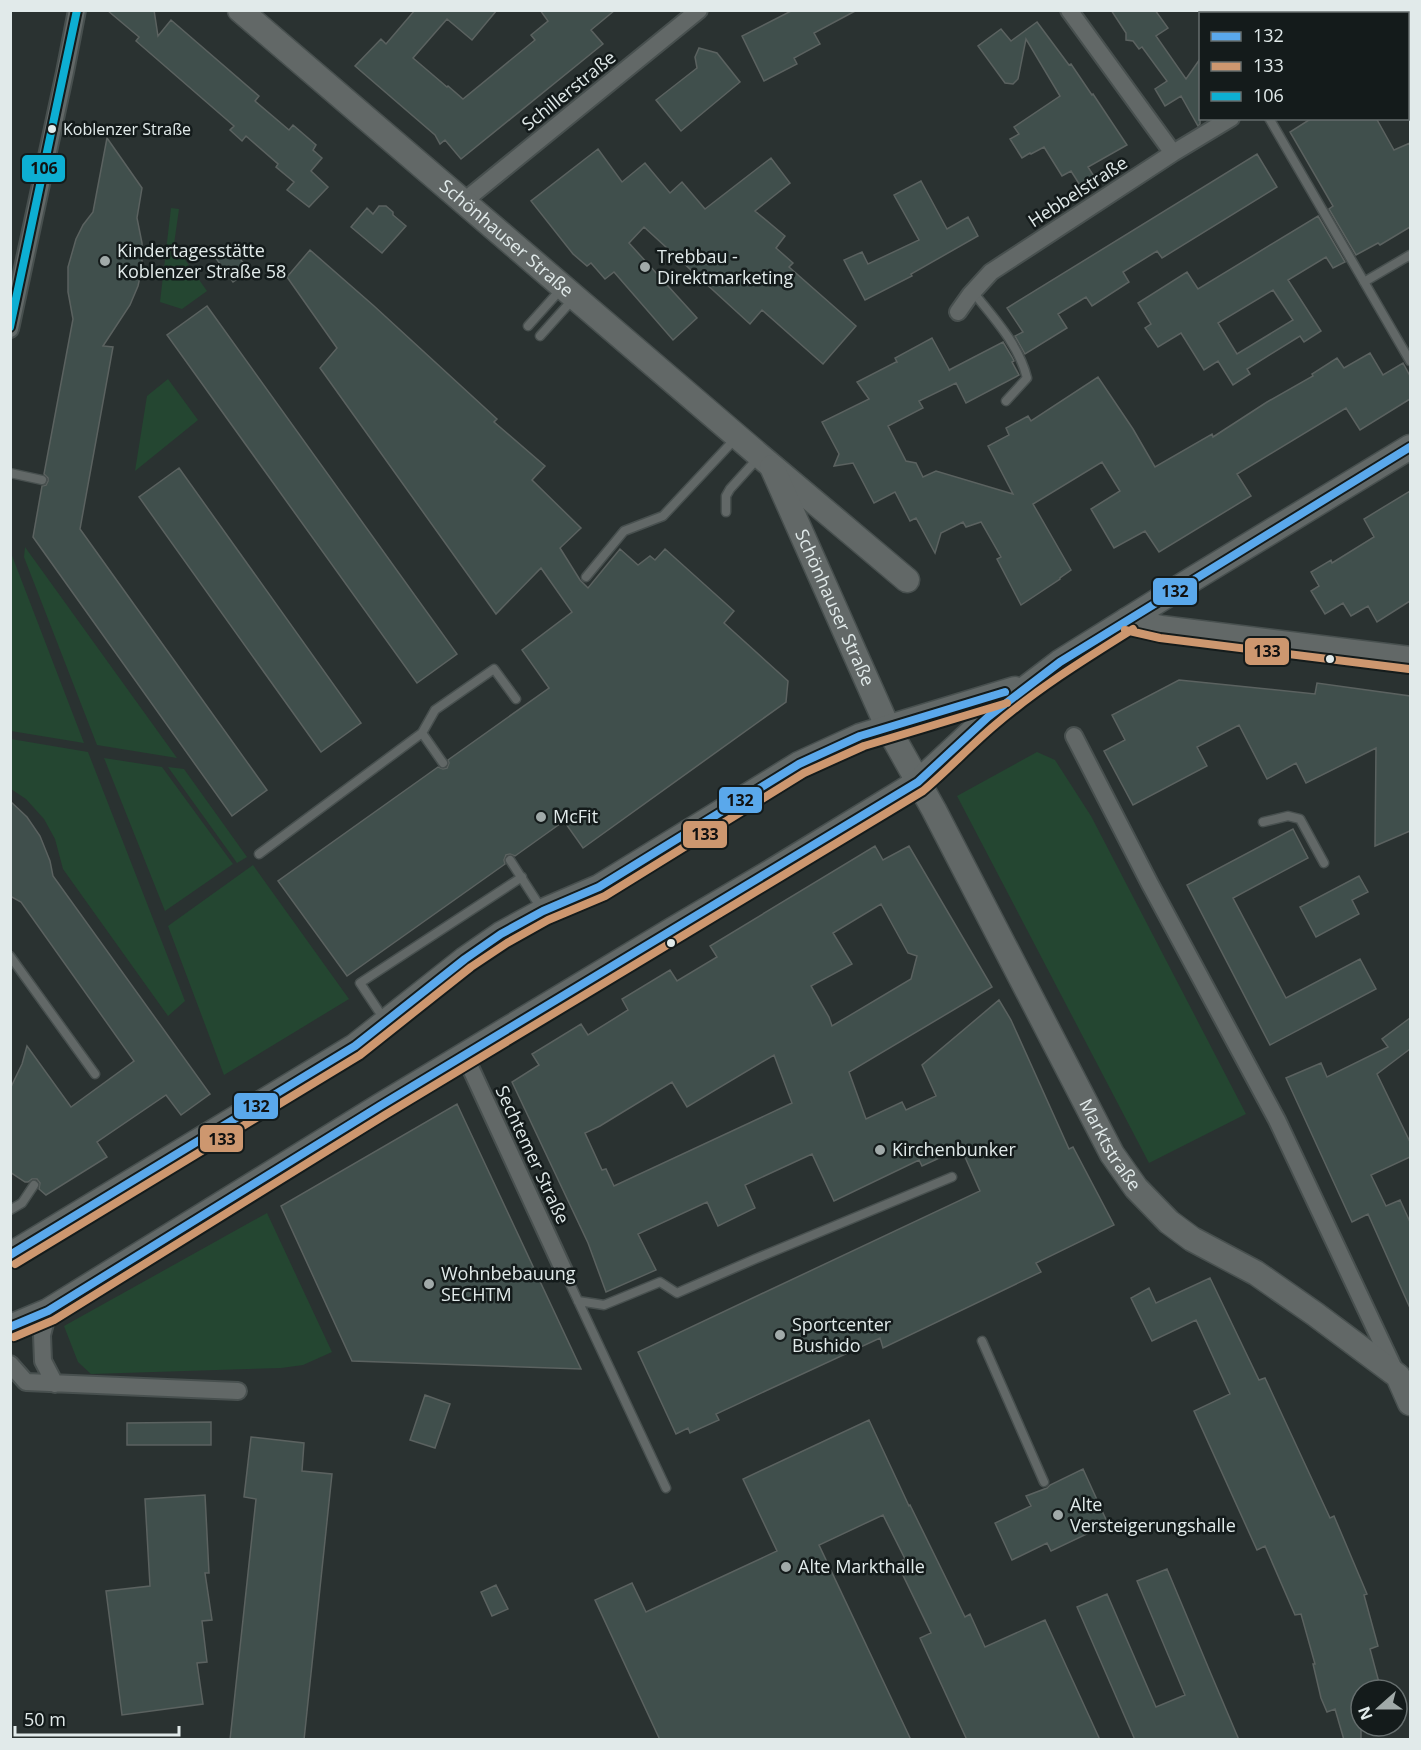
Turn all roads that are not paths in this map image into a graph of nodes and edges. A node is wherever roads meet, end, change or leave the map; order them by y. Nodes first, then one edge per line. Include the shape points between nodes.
1 (77, 10) edge
2 (240, 10) edge
3 (699, 10) edge
4 (1069, 10) edge
5 (1228, 120) edge
6 (1270, 120) edge
7 (1173, 153) junction
8 (463, 202) junction
9 (1410, 257) edge
10 (1364, 282) junction
11 (568, 292) junction
12 (973, 292) junction
13 (958, 312) dead end
14 (528, 326) dead end
15 (10, 329) edge
16 (540, 336) dead end
17 (1410, 361) edge
18 (1006, 401) dead end
19 (737, 436) junction
20 (1410, 447) edge
21 (766, 462) junction
22 (10, 473) edge
23 (42, 480) dead end
24 (726, 512) dead end
25 (586, 577) dead end
26 (907, 580) dead end
27 (1127, 620) junction
28 (1410, 659) edge
29 (1029, 685) junction
30 (516, 699) dead end
31 (888, 728) junction
32 (422, 733) junction
33 (1074, 736) dead end
34 (900, 750) joint
35 (443, 764) dead end
36 (918, 782) junction
37 (1263, 822) dead end
38 (259, 854) dead end
39 (510, 860) dead end
40 (1324, 863) dead end
41 (522, 877) junction
42 (543, 911) junction
43 (10, 956) edge
44 (386, 1023) junction
45 (463, 1056) junction
46 (95, 1074) dead end
47 (952, 1177) dead end
48 (34, 1185) dead end
49 (10, 1210) edge
50 (10, 1255) edge
51 (564, 1271) joint
52 (578, 1301) junction
53 (48, 1311) junction
54 (10, 1328) edge
55 (982, 1341) dead end
56 (10, 1364) edge
57 (1398, 1376) junction
58 (55, 1384) junction
59 (238, 1391) dead end
60 (1410, 1403) edge
61 (1044, 1482) dead end
62 (666, 1488) dead end

1 - 15 street
2 - 8 main road, Schönhauser Straße
3 - 8 street, Schillerstraße
4 - 7 street
5 - 7 street, Hebbelstraße
6 - 10 lane
7 - 12 street, Hebbelstraße via 991,272
8 - 11 main road, Schönhauser Straße
9 - 10 lane
10 - 17 lane
11 - 14 lane
11 - 16 lane
11 - 19 main road, Schönhauser Straße
12 - 13 street, Hebbelstraße
12 - 18 lane via 1023,362 1027,378
19 - 21 main road, Schönhauser Straße
19 - 25 lane via 663,516 624,531
20 - 27 main road
21 - 24 lane via 730,489
21 - 26 main road, Schönhauser Straße
21 - 31 main road, Schönhauser Straße
22 - 23 lane
27 - 28 main road via 1161,628
27 - 29 main road
29 - 31 main road
29 - 36 main road
30 - 32 lane via 494,669 435,710
31 - 34 main road, Schönhauser Straße
31 - 42 main road via 860,736 799,764 599,887
32 - 35 lane
32 - 38 lane
33 - 57 street, Marktstraße via 1263,1092
34 - 36 main road, Marktstraße
36 - 45 main road
36 - 57 main road, Marktstraße via 1112,1154 1136,1188 1192,1239 1256,1273
37 - 40 lane via 1288,816 1300,819
39 - 41 lane
41 - 42 lane
41 - 44 lane via 360,983
42 - 44 main road via 465,959
43 - 46 lane
44 - 50 main road
45 - 51 street, Sechtemer Straße
45 - 53 main road
47 - 52 lane via 677,1293 660,1282 604,1305
48 - 49 lane via 22,1203
51 - 52 lane
52 - 62 lane
53 - 54 main road
53 - 58 street via 42,1335 43,1361
55 - 61 lane
56 - 58 street via 26,1382
57 - 60 main road, Marktstraße
58 - 59 street

